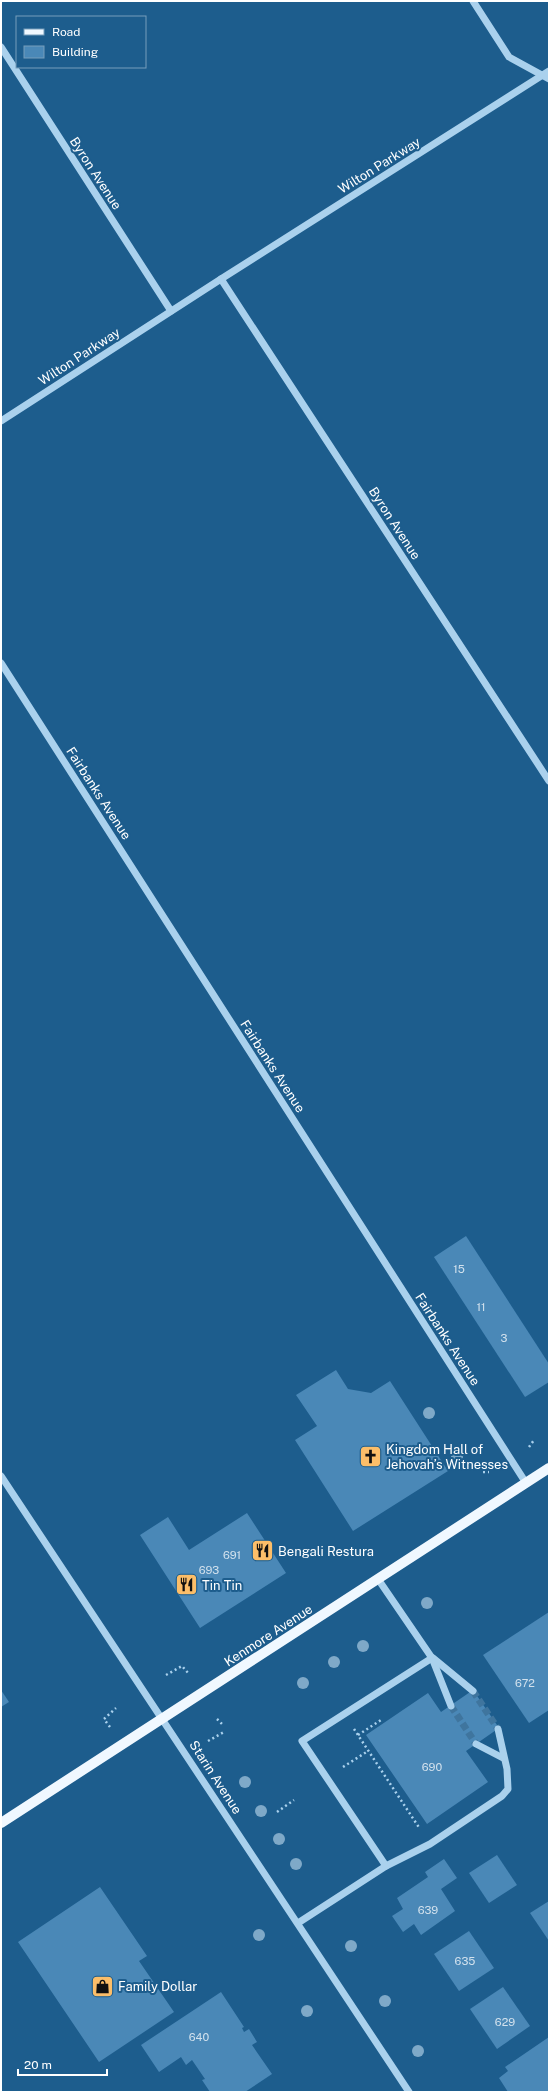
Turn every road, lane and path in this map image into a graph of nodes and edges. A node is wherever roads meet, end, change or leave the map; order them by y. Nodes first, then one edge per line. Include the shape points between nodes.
1 (473, 1) edge
2 (1, 47) edge
3 (547, 75) edge
4 (221, 279) junction
5 (171, 311) junction
6 (1, 421) edge
7 (1, 663) edge
8 (549, 782) edge
9 (534, 1440) dead end
10 (529, 1447) dead end
11 (549, 1468) edge
12 (483, 1472) dead end
13 (489, 1472) dead end
14 (1, 1476) edge
15 (526, 1483) junction
16 (378, 1579) junction
17 (432, 1658) junction
18 (189, 1674) dead end
19 (166, 1675) dead end
20 (473, 1691) tunnel mouth
21 (451, 1706) tunnel mouth
22 (116, 1708) dead end
23 (163, 1718) junction
24 (217, 1719) dead end
25 (381, 1720) dead end
26 (223, 1725) dead end
27 (110, 1727) dead end
28 (498, 1729) tunnel mouth
29 (224, 1732) dead end
30 (208, 1741) dead end
31 (476, 1744) tunnel mouth
32 (368, 1751) junction
33 (503, 1758) junction
34 (343, 1768) dead end
35 (294, 1800) dead end
36 (277, 1812) dead end
37 (1, 1823) edge
38 (424, 1835) dead end
39 (386, 1866) junction
40 (298, 1923) junction
41 (409, 2092) edge

1 - 3 street via 509,57
2 - 5 street, Byron Avenue
3 - 4 street, Wilton Parkway
4 - 5 street, Wilton Parkway
4 - 8 street, Byron Avenue
5 - 6 street, Wilton Parkway
7 - 15 street, Fairbanks Avenue
9 - 10 path
11 - 15 main road, Kenmore Avenue
12 - 13 path
14 - 23 street, Starin Avenue
15 - 16 main road, Kenmore Avenue
16 - 17 street
16 - 23 main road, Kenmore Avenue
17 - 20 street
17 - 21 street
17 - 39 street via 302,1741
18 - 19 path via 182,1666
22 - 27 path via 104,1719
23 - 37 main road, Kenmore Avenue
23 - 40 street, Starin Avenue
24 - 26 path
25 - 32 path via 357,1734
28 - 33 street
29 - 30 path
31 - 33 street
32 - 34 path
32 - 38 path
33 - 39 street via 507,1769 508,1788 502,1796 430,1844
35 - 36 path
39 - 40 street
40 - 41 street, Starin Avenue

